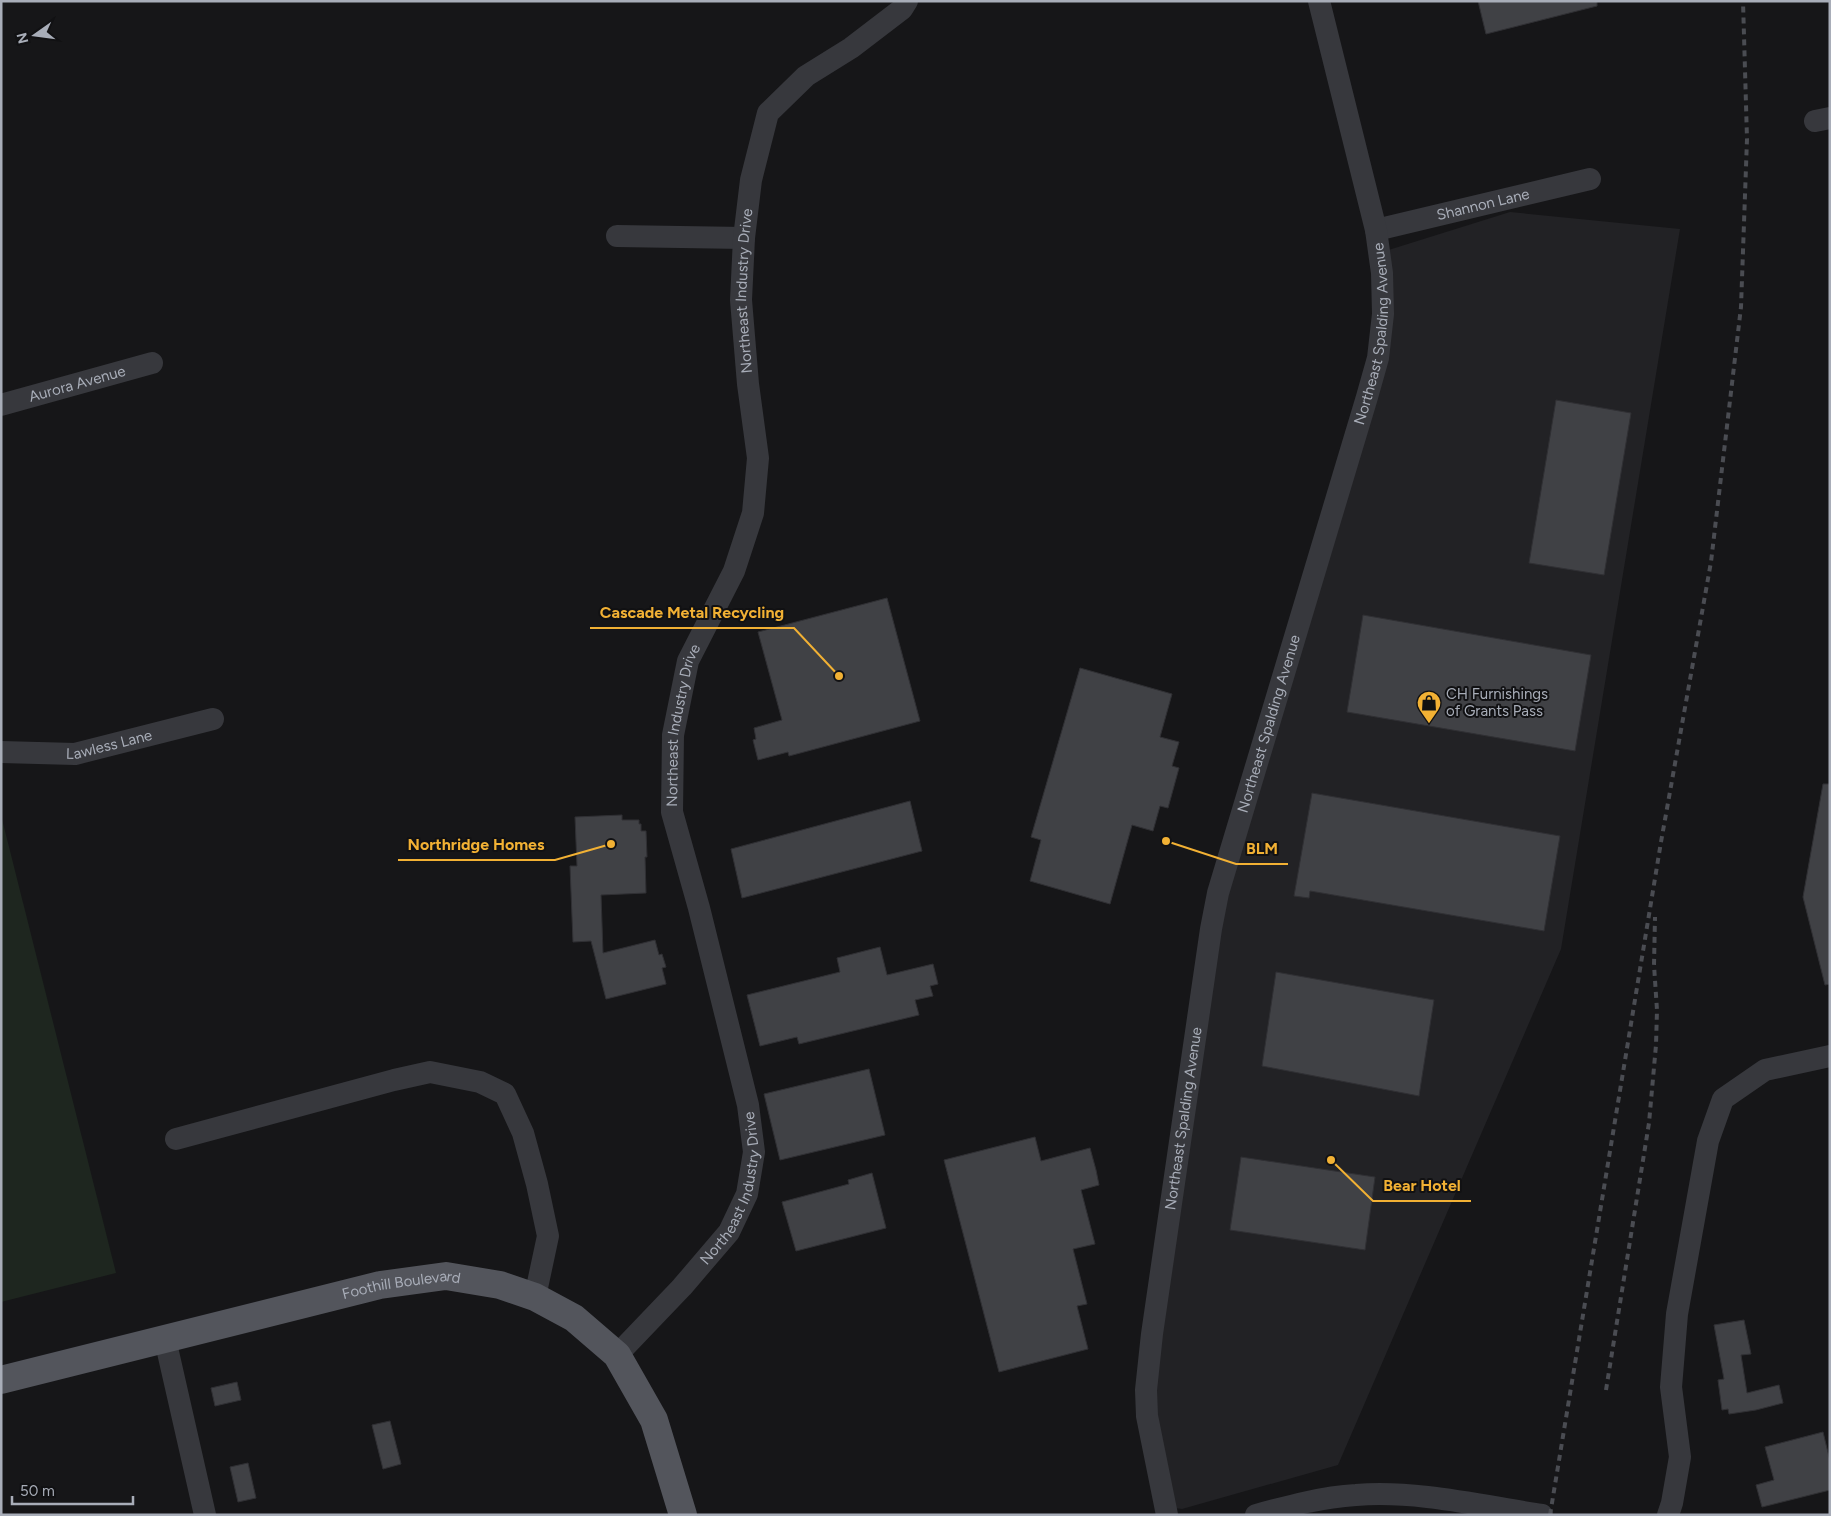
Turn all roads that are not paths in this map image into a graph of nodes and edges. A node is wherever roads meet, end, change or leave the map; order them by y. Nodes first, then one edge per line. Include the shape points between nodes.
1 (907, 1) edge
2 (1319, 1) edge
3 (1590, 179) dead end
4 (1376, 230) junction
5 (617, 236) dead end
6 (744, 238) junction
7 (152, 363) dead end
8 (1, 405) edge
9 (213, 719) dead end
10 (1, 752) edge
11 (1830, 1056) edge
12 (176, 1139) dead end
13 (535, 1296) junction
14 (165, 1339) junction
15 (617, 1355) junction
16 (1, 1380) edge
17 (205, 1515) edge
18 (683, 1515) edge
19 (1168, 1515) edge
20 (1256, 1515) edge
21 (1542, 1515) edge
22 (1668, 1515) edge

1 - 6 street, Northeast Industry Drive via 902,9 850,48 806,76 768,113 751,180
2 - 4 street, Northeast Spalding Avenue
3 - 4 street, Shannon Lane
4 - 19 street, Northeast Spalding Avenue via 1384,314 1378,358 1218,893 1211,929 1146,1390 1148,1424
5 - 6 street
6 - 15 street, Northeast Industry Drive via 741,300 758,458 753,513 734,571 688,661 673,735 672,812 748,1105 754,1152 747,1194 729,1232
7 - 8 street, Aurora Avenue
9 - 10 street, Lawless Lane via 75,754
11 - 22 street via 1766,1070 1723,1099 1708,1141 1677,1314 1671,1387 1680,1457
12 - 13 street via 430,1072 480,1082 505,1094 523,1133 537,1184 548,1236
13 - 14 main road, Foothill Boulevard via 500,1285 446,1276 380,1285
13 - 15 main road, Foothill Boulevard via 574,1318
14 - 16 main road, Foothill Boulevard
14 - 17 street
15 - 18 main road, Foothill Boulevard via 654,1420
20 - 21 street via 1304,1502 1357,1495 1414,1496

